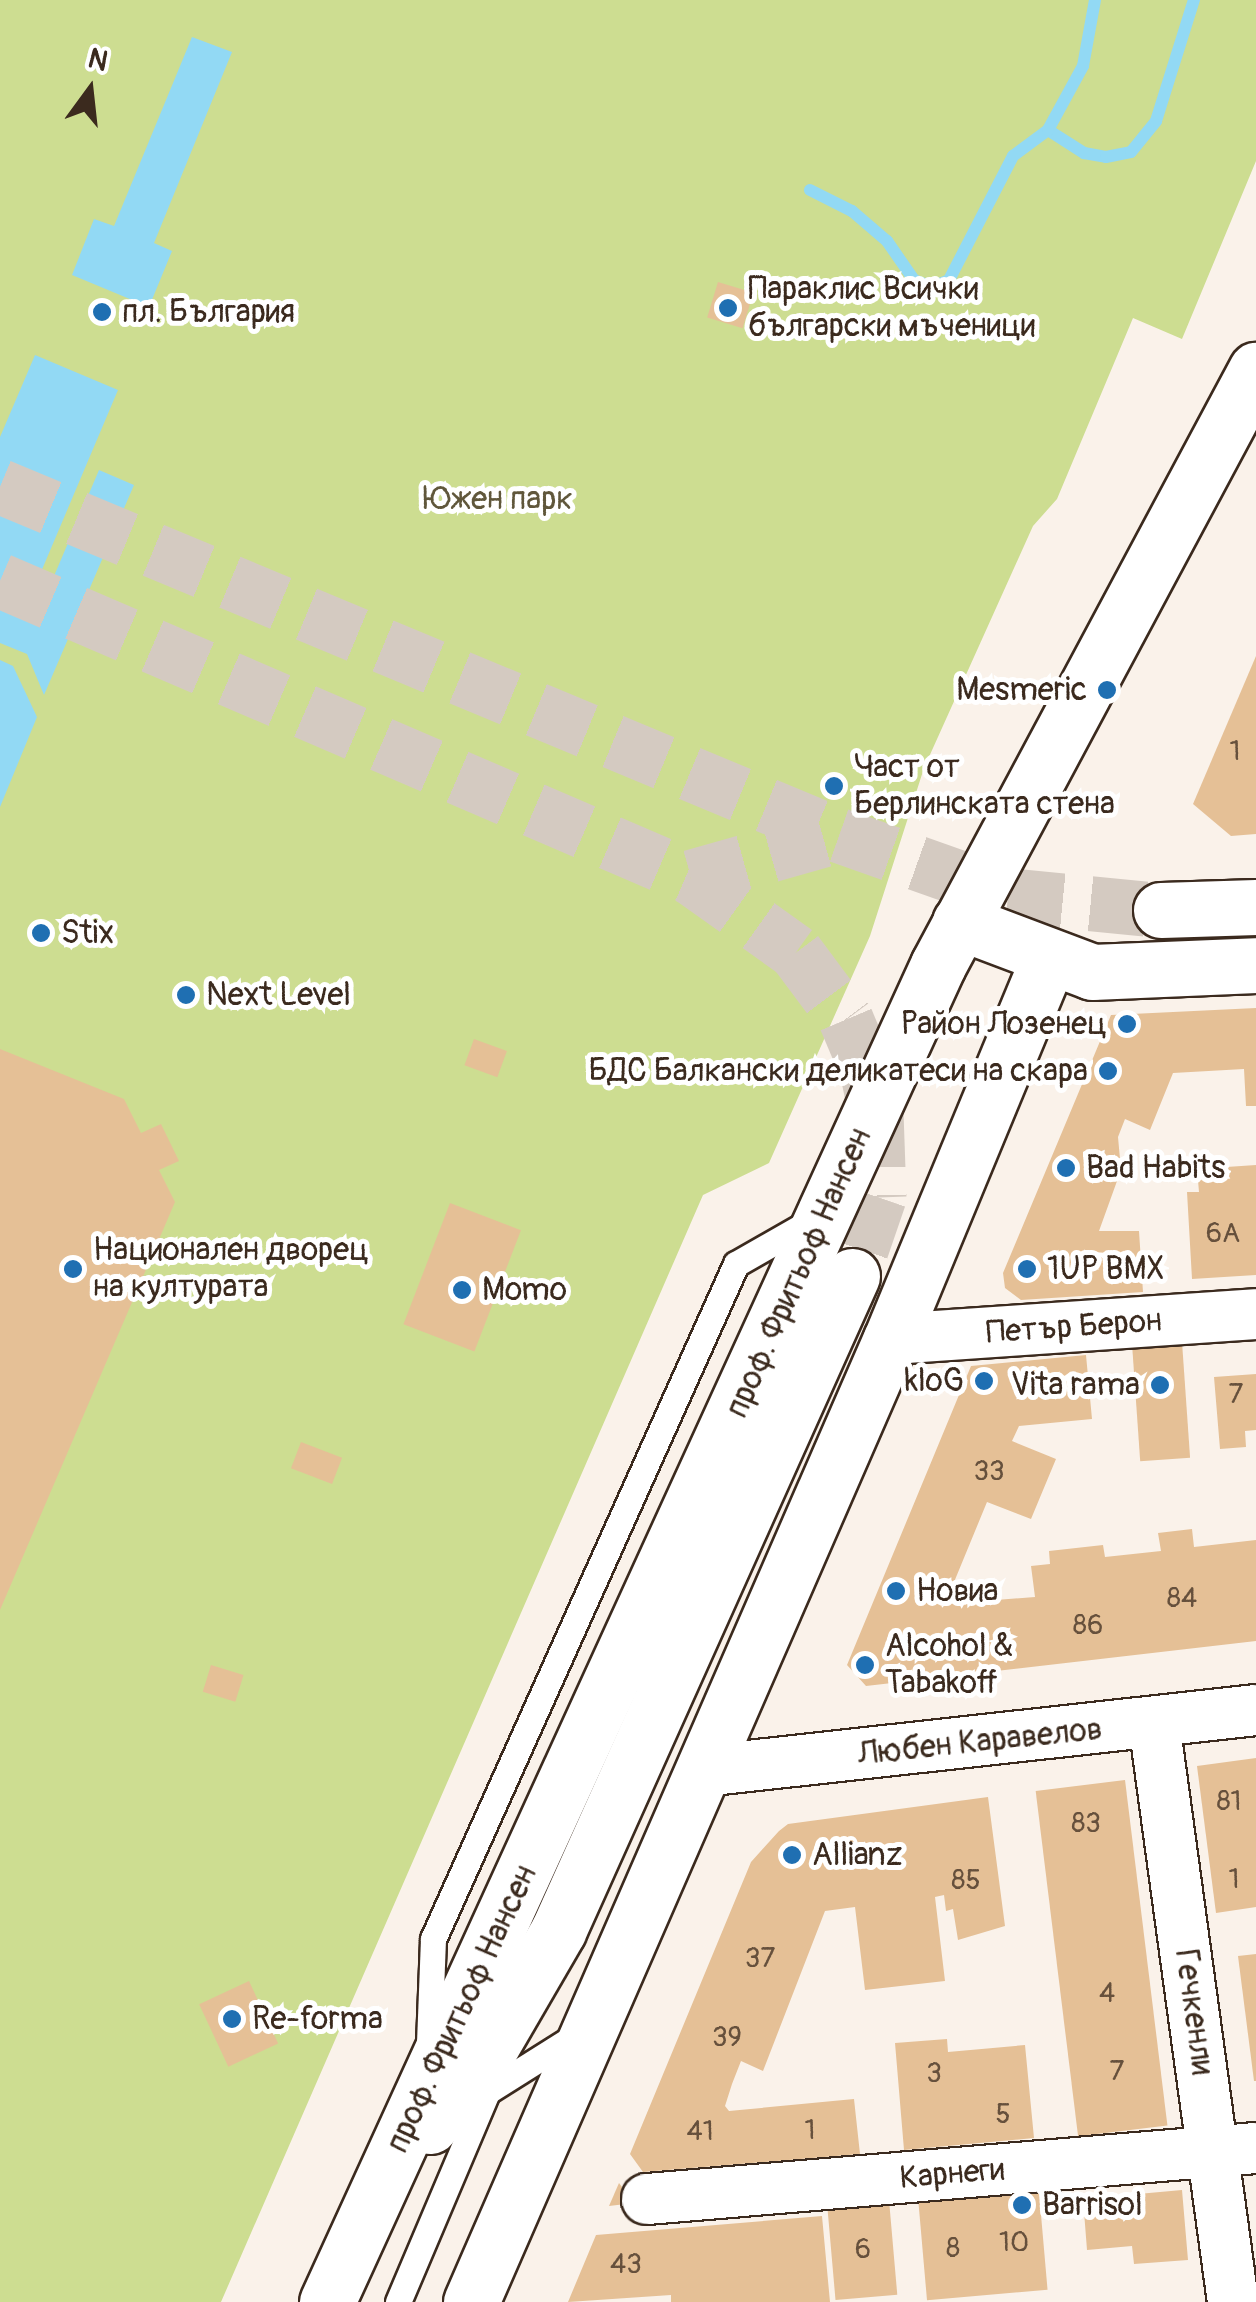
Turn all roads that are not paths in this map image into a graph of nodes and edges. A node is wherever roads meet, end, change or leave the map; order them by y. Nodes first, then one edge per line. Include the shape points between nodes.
1 (1256, 370) edge
2 (1012, 817) junction
3 (1256, 908) edge
4 (1160, 910) tunnel mouth
5 (960, 922) junction
6 (1049, 958) junction
7 (1256, 965) edge
8 (852, 1276) tunnel mouth
9 (1256, 1314) edge
10 (891, 1340) junction
11 (1256, 1710) edge
12 (1154, 1723) junction
13 (703, 1772) junction
14 (530, 1986) junction
15 (592, 2026) junction
16 (488, 2090) junction
17 (1234, 2150) edge
18 (376, 2192) junction
19 (647, 2199) dead end
20 (328, 2302) edge
21 (398, 2302) edge
22 (472, 2302) edge
23 (1233, 2302) edge

1 - 2 main road, проф. Фритьоф Нансен
2 - 5 main road, проф. Фритьоф Нансен
2 - 6 main road via 1022,910
3 - 4 main road
5 - 6 main road
5 - 18 main road, проф. Фритьоф Нансен
6 - 7 main road via 1092,972
6 - 10 main road
8 - 14 main road, проф. Фритьоф Нансен
9 - 10 street, Петър Берон
10 - 13 main road
11 - 12 street, Любен Каравелов
12 - 13 street, Любен Каравелов
12 - 17 street, Гечкенли
13 - 15 main road
14 - 16 lane
14 - 18 main road, проф. Фритьоф Нансен via 486,2057
15 - 16 lane
15 - 22 main road
16 - 21 lane
17 - 19 street, Карнеги
17 - 23 street, Гечкенли
18 - 20 main road, проф. Фритьоф Нансен

